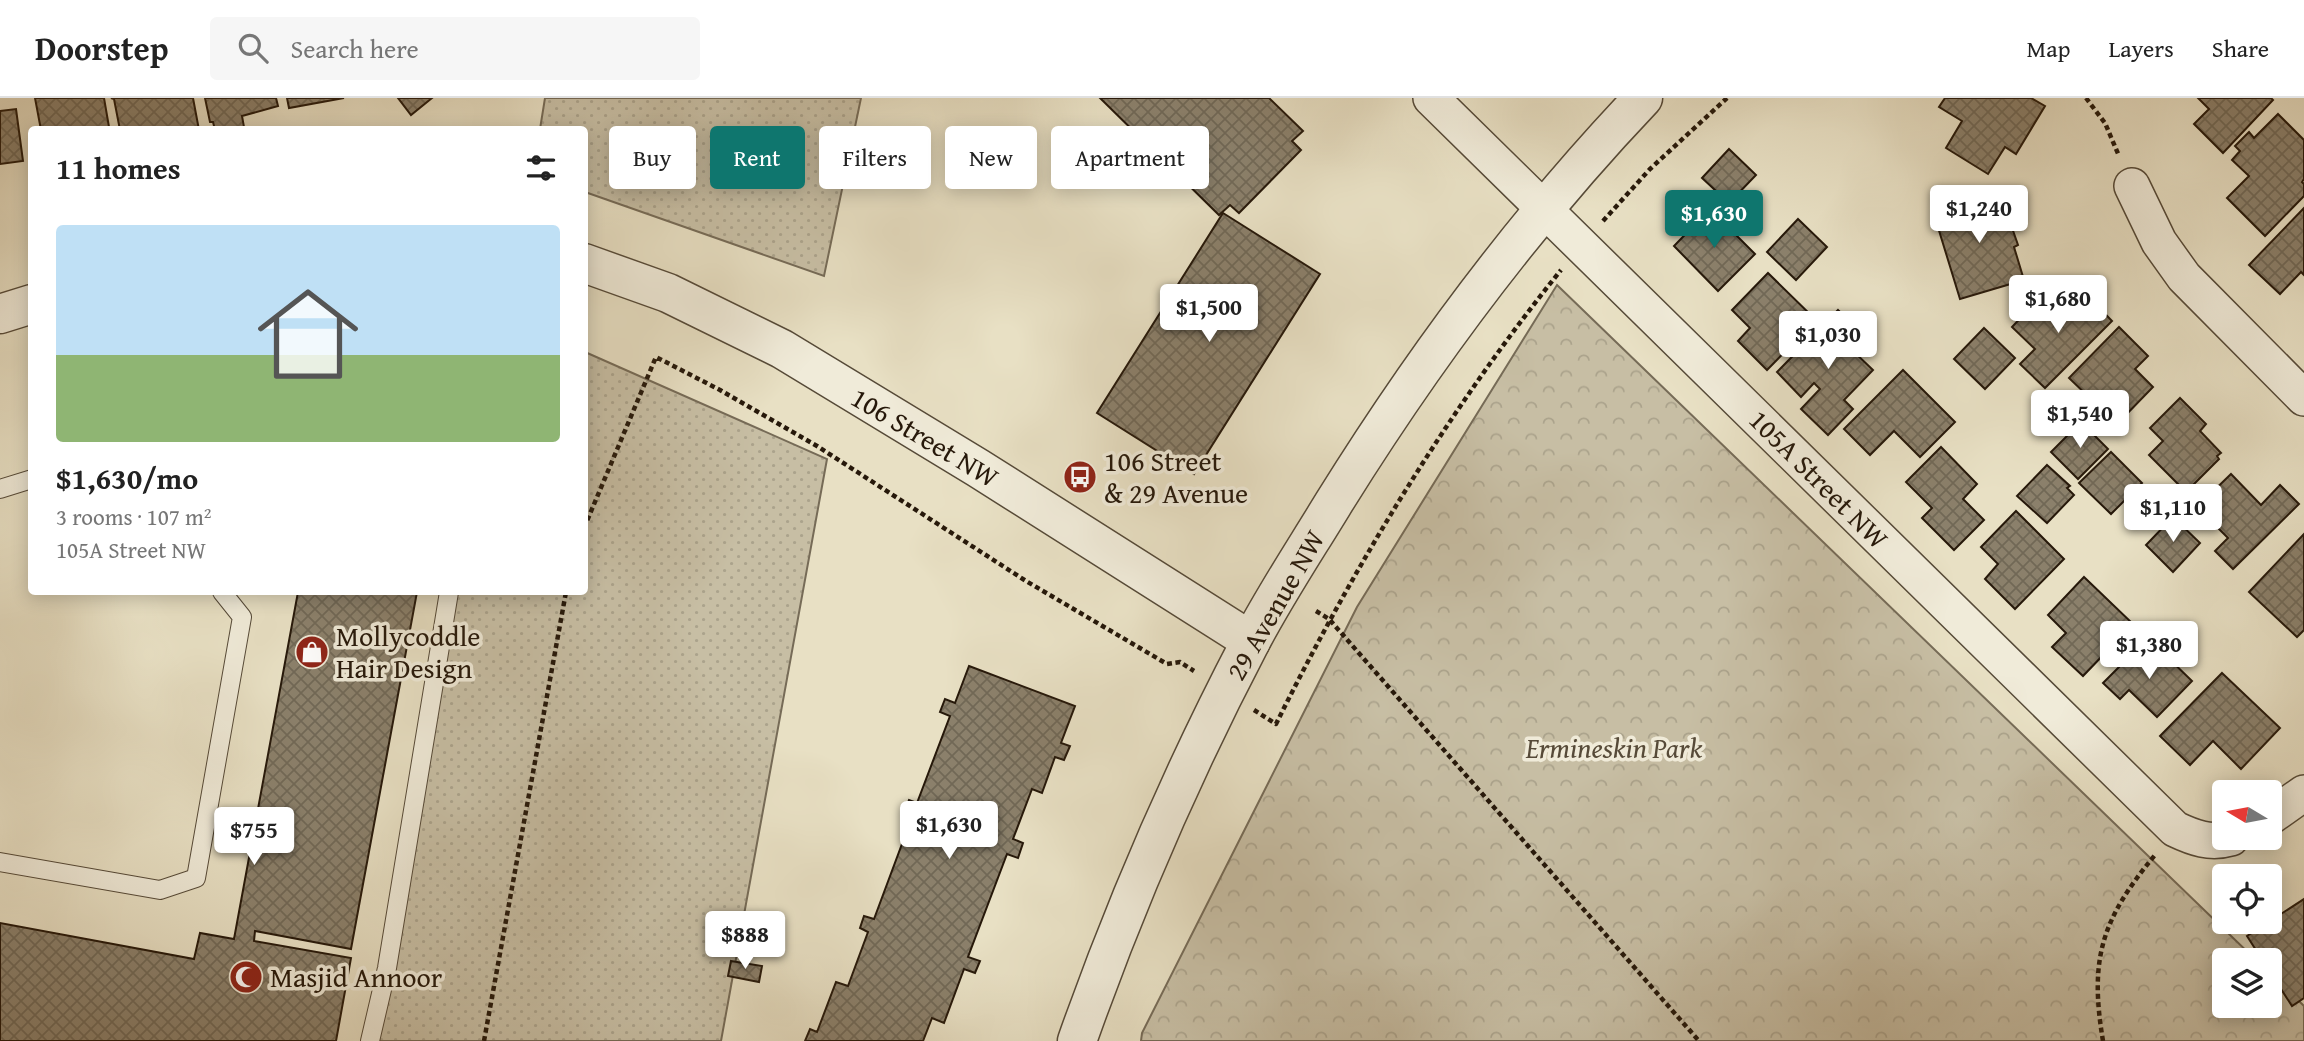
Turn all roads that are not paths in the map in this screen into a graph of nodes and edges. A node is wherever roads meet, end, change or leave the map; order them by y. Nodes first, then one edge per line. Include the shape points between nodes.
1 (1431, 98) edge
2 (1643, 98) edge
3 (2132, 186) road end
4 (1544, 208) junction
5 (588, 264) edge
6 (28, 305) edge
7 (0, 314) edge
8 (2304, 398) edge
9 (28, 480) edge
10 (0, 489) edge
11 (224, 595) edge
12 (449, 595) edge
13 (1251, 641) junction
14 (2304, 793) edge
15 (2282, 809) edge
16 (2212, 841) edge
17 (0, 862) edge
18 (370, 1041) edge
19 (1077, 1041) edge

1 - 4 street, 105A Street NW
2 - 4 street, 29 Avenue NW
3 - 8 street via 2159,242 2183,277
4 - 13 street, 29 Avenue NW via 1366,451
4 - 16 street, 105A Street NW via 2175,830
5 - 13 street, 106 Street NW via 668,293 782,349
6 - 7 street
9 - 10 lane
11 - 17 lane via 242,617 196,878 160,890
12 - 18 lane via 387,968
13 - 19 street, 29 Avenue NW via 1172,803
14 - 15 street

